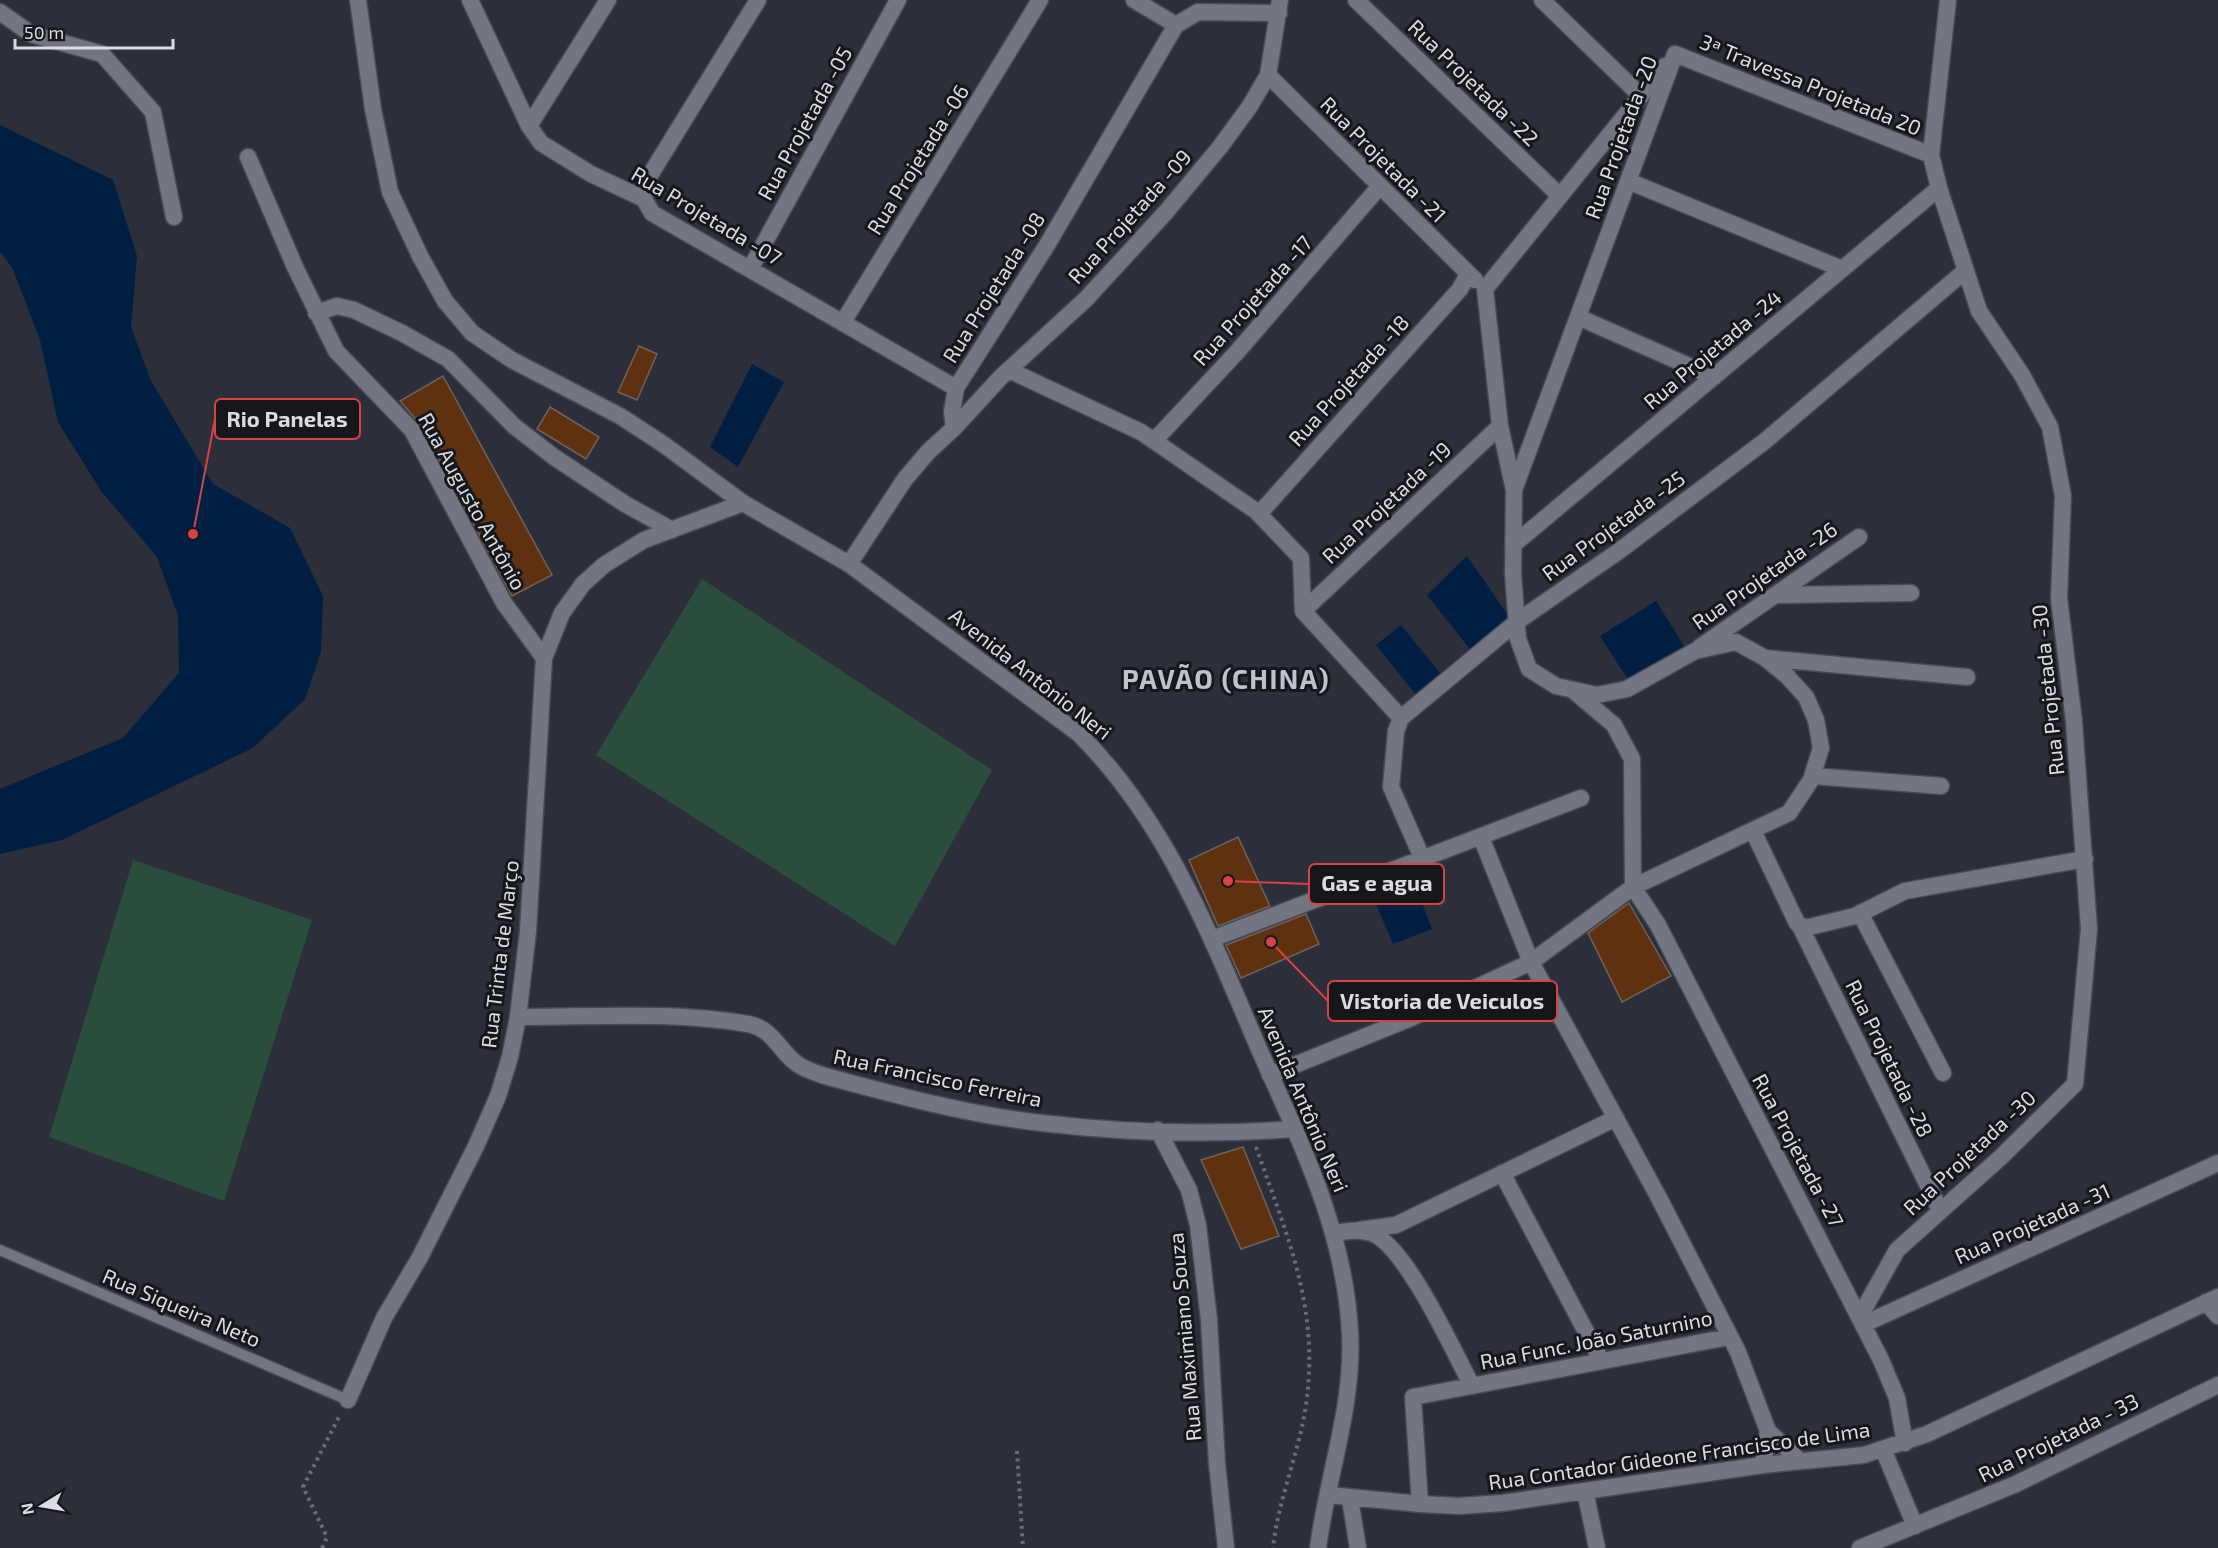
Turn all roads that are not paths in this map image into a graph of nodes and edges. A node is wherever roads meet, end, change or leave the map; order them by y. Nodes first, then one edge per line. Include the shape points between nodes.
1 (358, 0) edge
2 (470, 0) edge
3 (608, 0) edge
4 (758, 0) edge
5 (898, 0) edge
6 (1040, 0) edge
7 (1134, 0) edge
8 (1356, 0) edge
9 (1542, 0) edge
10 (1948, 0) edge
11 (1280, 7) edge
12 (0, 12) edge
13 (1176, 26) junction
14 (1675, 54) junction
15 (1268, 75) junction
16 (1641, 96) junction
17 (529, 126) junction
18 (1931, 155) junction
19 (248, 157) dead end
20 (1628, 181) junction
21 (1380, 186) junction
22 (1939, 188) junction
23 (1560, 196) junction
24 (644, 199) junction
25 (174, 217) dead end
26 (750, 269) junction
27 (1842, 269) junction
28 (1965, 271) junction
29 (1468, 274) junction
30 (1485, 289) junction
31 (316, 313) junction
32 (1578, 317) junction
33 (843, 322) junction
34 (1009, 370) junction
35 (1714, 377) junction
36 (956, 388) junction
37 (1500, 426) junction
38 (954, 428) junction
39 (1154, 441) junction
40 (1514, 490) junction
41 (743, 503) junction
42 (1259, 514) junction
43 (672, 530) junction
44 (1859, 537) dead end
45 (1513, 545) junction
46 (849, 564) junction
47 (1911, 593) dead end
48 (1775, 595) junction
49 (1303, 611) junction
50 (1518, 621) junction
51 (1695, 651) junction
52 (544, 658) junction
53 (1765, 658) junction
54 (1967, 677) dead end
55 (1575, 692) junction
56 (1401, 718) junction
57 (1812, 778) junction
58 (1941, 786) dead end
59 (1581, 798) dead end
60 (1753, 831) junction
61 (1481, 837) junction
62 (2085, 859) junction
63 (1423, 860) junction
64 (1634, 887) junction
65 (1860, 913) junction
66 (1801, 927) junction
67 (1212, 939) junction
68 (1531, 962) junction
69 (518, 1017) junction
70 (1943, 1073) dead end
71 (1270, 1075) junction
72 (1616, 1118) junction
73 (1158, 1130) junction
74 (1295, 1130) junction
75 (2218, 1163) edge
76 (1502, 1173) junction
77 (1940, 1210) junction
78 (1359, 1230) junction
79 (1335, 1233) junction
80 (0, 1250) edge
81 (2212, 1299) edge
82 (2218, 1316) edge
83 (1862, 1320) junction
84 (1729, 1337) junction
85 (1601, 1360) junction
86 (2218, 1385) edge
87 (1472, 1386) junction
88 (348, 1400) joint
89 (1768, 1431) junction
90 (1905, 1443) junction
91 (1882, 1449) junction
92 (1800, 1461) junction
93 (1763, 1465) junction
94 (1585, 1491) junction
95 (1329, 1495) junction
96 (1350, 1499) junction
97 (1420, 1504) junction
98 (1915, 1526) junction
99 (1226, 1548) edge
100 (1318, 1548) edge
101 (1358, 1548) edge
102 (1597, 1548) edge
103 (1860, 1548) edge

1 - 41 street, Avenida Antônio Neri via 373,109 390,192 445,301 472,333 512,360 620,416
2 - 17 street, Rua Projetada -07
3 - 17 street
4 - 24 street via 647,180
5 - 26 street, Rua Projetada -05
6 - 33 street, Rua Projetada -06
7 - 13 street
8 - 23 street, Rua Projetada -22
9 - 16 street
10 - 18 street, Rua Projetada -30
11 - 13 street via 1198,12
11 - 15 street, Rua Projetada -09
12 - 25 street via 32,34 102,54 153,111
13 - 36 street, Rua Projetada -08 via 1047,245
14 - 16 street, Rua Projetada -20
14 - 18 street, 3ª Travessa Projetada 20
14 - 20 street, Rua Projetada -20
15 - 21 street, Rua Projetada -21
15 - 34 street, Rua Projetada -09 via 1220,147 1166,212 1086,299
16 - 23 street, Rua Projetada -20
17 - 24 street, Rua Projetada -07 via 541,143 591,174
18 - 22 street, Rua Projetada -30
19 - 31 street, Rua Augusto Antônio
20 - 27 street
20 - 32 street, Rua Projetada -20
21 - 29 street, Rua Projetada -21
21 - 39 street, Rua Projetada -17 via 1237,352
22 - 27 street, Rua Projetada -24
22 - 28 street, Rua Projetada -30
23 - 30 street, Rua Projetada -20
24 - 26 street, Rua Projetada -07 via 651,213
26 - 33 street, Rua Projetada -07
27 - 35 street, Rua Projetada -24
28 - 50 street, Rua Projetada -25 via 1765,441
28 - 62 street, Rua Projetada -30 via 1979,310 2022,375 2050,427 2063,496 2059,598
29 - 30 street, Rua Projetada -21
29 - 42 street, Rua Projetada -18 via 1453,296
30 - 37 street
31 - 43 street via 337,306 354,310 448,359 507,420 554,457
31 - 52 street, Rua Augusto Antônio via 336,351 412,430 504,603
32 - 35 street
32 - 40 street, Rua Projetada -20
33 - 36 street, Rua Projetada -07
34 - 38 street, Rua Projetada -09
34 - 39 street
35 - 45 street, Rua Projetada -24
36 - 38 street, Rua Projetada -08
37 - 40 street
37 - 49 street, Rua Projetada -19
38 - 46 street via 905,479
39 - 42 street
40 - 45 street, Rua Projetada -20
41 - 43 street
41 - 46 street, Avenida Antônio Neri
42 - 49 street via 1301,558
43 - 52 street via 644,540 583,584 562,613
44 - 48 street, Rua Projetada -26
45 - 50 street, Rua Projetada -20
46 - 67 street, Avenida Antônio Neri via 1029,694 1103,758 1138,801 1171,854
47 - 48 street
48 - 51 street, Rua Projetada -26
49 - 56 street
50 - 55 street, Rua Projetada -20 via 1518,639 1528,669
50 - 56 street, Rua Projetada -25
51 - 53 street, Rua Projetada -26 via 1736,642
51 - 55 street, Rua Projetada -26 via 1628,688 1597,694
52 - 69 street, Rua Trinta de Março via 528,931
53 - 54 street
53 - 57 street via 1806,697 1816,720 1821,748
55 - 64 street via 1614,725 1632,759
56 - 63 street via 1396,731 1391,787
57 - 58 street
57 - 60 street via 1789,813
59 - 61 street
60 - 64 street
60 - 66 street, Rua Projetada -28
61 - 63 street
61 - 68 street
62 - 65 street via 1905,891
62 - 77 street, Rua Projetada -30 via 2089,929 2075,1084
63 - 67 street
64 - 68 street
64 - 83 street, Rua Projetada -27 via 1658,925
65 - 66 street via 1820,926
65 - 70 street
66 - 77 street, Rua Projetada -28
67 - 71 street, Avenida Antônio Neri
68 - 71 street via 1411,1018
68 - 72 street
69 - 73 street, Rua Francisco Ferreira via 671,1017 751,1024 778,1041 797,1064 871,1088 1040,1123
69 - 88 street, Rua Trinta de Março via 498,1096 420,1257 384,1318
71 - 74 street, Avenida Antônio Neri
72 - 76 street
72 - 84 street
73 - 74 street, Rua Francisco Ferreira
73 - 99 street, Rua Maximiano Souza via 1190,1190 1198,1225
74 - 79 street, Avenida Antônio Neri
75 - 83 street, Rua Projetada -31
76 - 78 street via 1396,1225
76 - 85 street
77 - 83 street, Rua Projetada -30 via 1898,1250
78 - 79 street
78 - 87 street via 1374,1234 1403,1261
79 - 95 street, Avenida Antônio Neri via 1345,1280 1350,1335 1347,1391
80 - 88 lane, Rua Siqueira Neto
81 - 82 street
81 - 90 street, Rua Contador Gideone Francisco de Lima
83 - 90 street, Rua Projetada -27 via 1890,1379
84 - 85 street, Rua Func. João Saturnino
84 - 89 street via 1748,1373
85 - 87 street, Rua Func. João Saturnino
86 - 98 street, Rua Projetada - 33 via 2016,1484
87 - 97 street, Rua Func. João Saturnino via 1413,1397
89 - 92 street
89 - 93 street
90 - 91 street, Rua Contador Gideone Francisco de Lima
91 - 92 street, Rua Contador Gideone Francisco de Lima via 1864,1455
91 - 98 street
92 - 93 street, Rua Contador Gideone Francisco de Lima
93 - 94 street, Rua Contador Gideone Francisco de Lima
94 - 97 street, Rua Contador Gideone Francisco de Lima via 1503,1503
94 - 102 street
95 - 96 street, Rua Contador Gideone Francisco de Lima
95 - 100 street, Avenida Antônio Neri
96 - 97 street, Rua Contador Gideone Francisco de Lima
96 - 101 street
98 - 103 street, Rua Projetada - 33

